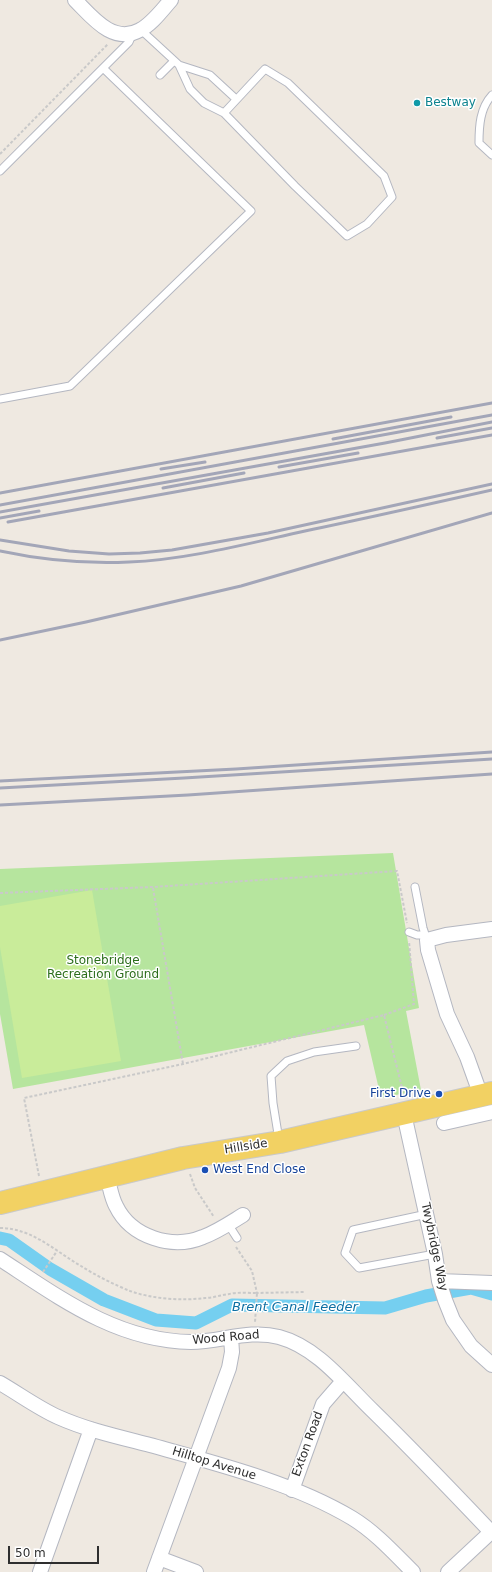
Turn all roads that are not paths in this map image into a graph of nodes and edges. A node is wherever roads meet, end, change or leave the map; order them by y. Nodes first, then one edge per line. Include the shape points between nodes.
1 (75, 0) edge
2 (171, 0) edge
3 (137, 32) junction
4 (177, 63) junction
5 (103, 68) junction
6 (160, 75) dead end
7 (492, 95) edge
8 (236, 99) junction
9 (224, 113) junction
10 (492, 155) edge
11 (0, 171) edge
12 (0, 399) edge
13 (416, 887) dead end
14 (492, 928) edge
15 (409, 932) road end
16 (426, 937) junction
17 (356, 1046) dead end
18 (488, 1100) edge
19 (404, 1105) junction
20 (444, 1123) dead end
21 (280, 1142) junction
22 (107, 1177) junction
23 (0, 1203) edge
24 (427, 1214) junction
25 (243, 1215) dead end
26 (227, 1225) junction
27 (237, 1238) dead end
28 (436, 1254) junction
29 (0, 1259) edge
30 (492, 1283) edge
31 (442, 1289) junction
32 (231, 1337) junction
33 (492, 1365) edge
34 (343, 1381) junction
35 (0, 1383) edge
36 (91, 1429) junction
37 (197, 1458) junction
38 (292, 1490) junction
39 (491, 1532) edge
40 (159, 1558) junction
41 (40, 1572) edge
42 (154, 1572) edge
43 (196, 1572) edge
44 (413, 1572) edge
45 (448, 1572) edge

1 - 3 street via 100,24 118,34
2 - 3 street
3 - 4 lane
3 - 5 lane
4 - 6 lane
4 - 8 lane via 210,75
4 - 9 lane via 190,89 204,103
5 - 11 lane
5 - 12 lane via 251,211 70,386
7 - 10 lane via 488,98 479,121 479,143
8 - 9 lane
8 - 9 lane via 266,69 288,83 384,176 392,196 368,224 347,236
13 - 16 lane via 422,928
14 - 16 street
15 - 16 lane
16 - 18 street via 447,1014
17 - 21 lane via 314,1052 287,1060 271,1076
18 - 19 main road, Hillside
18 - 20 street
19 - 21 main road, Hillside
19 - 24 street, Twybridge Way
21 - 22 main road, Hillside via 183,1158
22 - 23 main road, Hillside
22 - 26 street via 121,1216 151,1238 178,1243 202,1238
24 - 28 street, Twybridge Way
24 - 28 lane via 353,1230 345,1253 359,1268
25 - 26 street
26 - 27 lane
28 - 31 street, Twybridge Way
29 - 32 street, Wood Road via 66,1303 103,1322 138,1334 193,1342
30 - 31 street
31 - 33 street, Twybridge Way via 453,1320 471,1346
32 - 34 street, Wood Road via 265,1335 300,1345 319,1358
32 - 37 street via 229,1368
34 - 38 street, Exton Road via 323,1404
34 - 39 street, Wood Road
35 - 36 street, Hilltop Avenue via 57,1416
36 - 37 street, Hilltop Avenue
36 - 41 street
37 - 38 street, Hilltop Avenue
37 - 40 street
38 - 44 street, Hilltop Avenue via 366,1527
39 - 45 street, Wood Road
40 - 42 street
40 - 43 street

